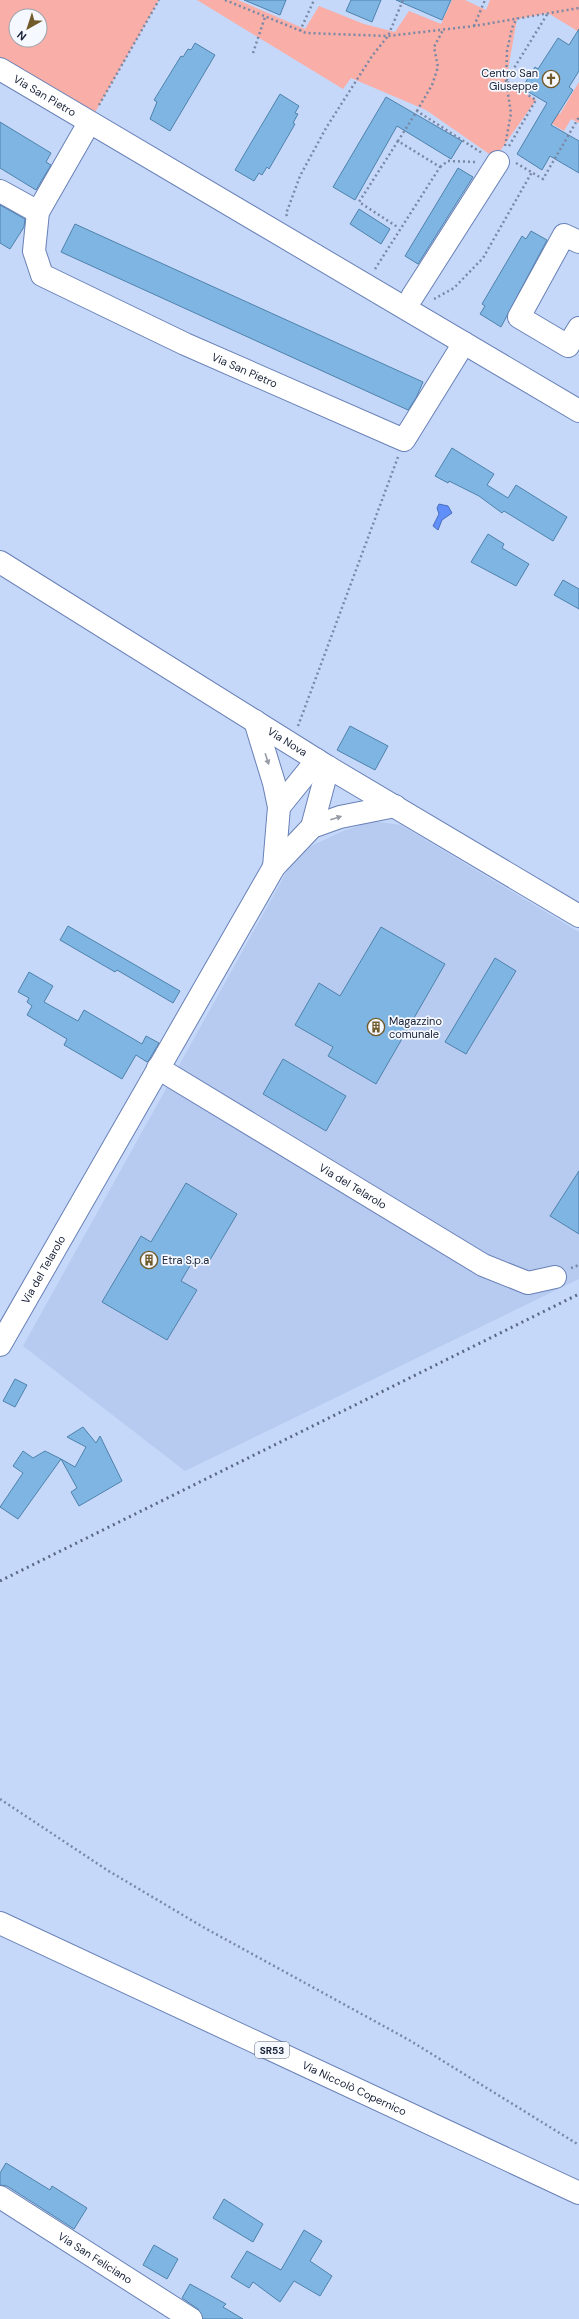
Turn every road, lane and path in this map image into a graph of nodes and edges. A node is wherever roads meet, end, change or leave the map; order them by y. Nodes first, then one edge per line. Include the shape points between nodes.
1 (159, 0) edge
2 (227, 0) edge
3 (314, 0) edge
4 (403, 0) edge
5 (485, 0) edge
6 (579, 8) edge
7 (548, 13) junction
8 (265, 17) junction
9 (517, 18) junction
10 (474, 26) junction
11 (443, 30) junction
12 (300, 31) junction
13 (388, 36) junction
14 (253, 53) dead end
15 (0, 69) edge
16 (506, 81) junction
17 (417, 112) junction
18 (93, 117) junction
19 (579, 117) edge
20 (398, 141) junction
21 (501, 159) junction
22 (440, 167) junction
23 (532, 172) junction
24 (0, 191) edge
25 (38, 212) junction
26 (289, 220) dead end
27 (399, 228) junction
28 (579, 242) edge
29 (375, 270) dead end
30 (412, 297) joint
31 (579, 328) edge
32 (464, 343) junction
33 (579, 411) edge
34 (404, 440) junction
35 (0, 562) edge
36 (255, 721) junction
37 (315, 759) junction
38 (395, 806) junction
39 (279, 807) junction
40 (312, 827) junction
41 (274, 867) junction
42 (579, 916) edge
43 (158, 1068) junction
44 (555, 1277) dead end
45 (0, 1345) edge
46 (0, 1799) edge
47 (0, 1922) edge
48 (579, 2145) edge
49 (544, 2177) junction
50 (579, 2193) edge
51 (0, 2198) edge
52 (579, 2204) edge
53 (191, 2319) edge

1 - 18 path
2 - 8 path
3 - 12 path
4 - 13 path
5 - 10 path
6 - 7 path
7 - 9 path
7 - 16 path
8 - 12 path
8 - 14 path
9 - 10 path
9 - 16 path via 507,51
10 - 11 path
11 - 13 path
11 - 17 path via 434,46 438,67 432,85
12 - 13 path
13 - 26 path via 372,56 326,128 300,176 286,214
15 - 18 main road, Via San Pietro
16 - 21 path via 511,113
16 - 21 path via 536,100
17 - 20 path
17 - 21 path
18 - 25 main road, Via San Pietro
18 - 32 main road, Via San Pietro
19 - 23 path via 542,179
20 - 22 path
20 - 27 path via 359,202
21 - 22 path via 448,161
21 - 23 path
21 - 30 main road
22 - 27 path
23 - 30 path via 483,258 454,288 430,301
24 - 25 main road
25 - 34 main road, Via San Pietro via 34,251 42,274 185,344
27 - 29 path
28 - 31 main road via 564,235 519,317 568,346
32 - 33 main road, Via San Pietro
32 - 34 main road
34 - 37 path via 298,723
35 - 36 main road, Via Nova
36 - 37 main road, Via Nova
36 -> 39 main road
37 - 38 main road, Via Nova
37 - 39 main road
37 - 40 main road
40 -> 38 main road via 340,817
38 - 42 main road, Via Nova
39 - 41 main road
40 - 41 main road
41 - 43 main road, Via del Telarolo
43 - 44 main road, Via del Telarolo via 483,1265 528,1283
43 - 45 main road, Via del Telarolo
46 - 48 path via 107,1870 203,1927 409,2040
47 - 49 main road, Via Niccolò Copernico / SR53
49 - 50 main road, Via Niccolò Copernico / SR53
49 - 52 main road
51 - 53 main road, Via San Feliciano

